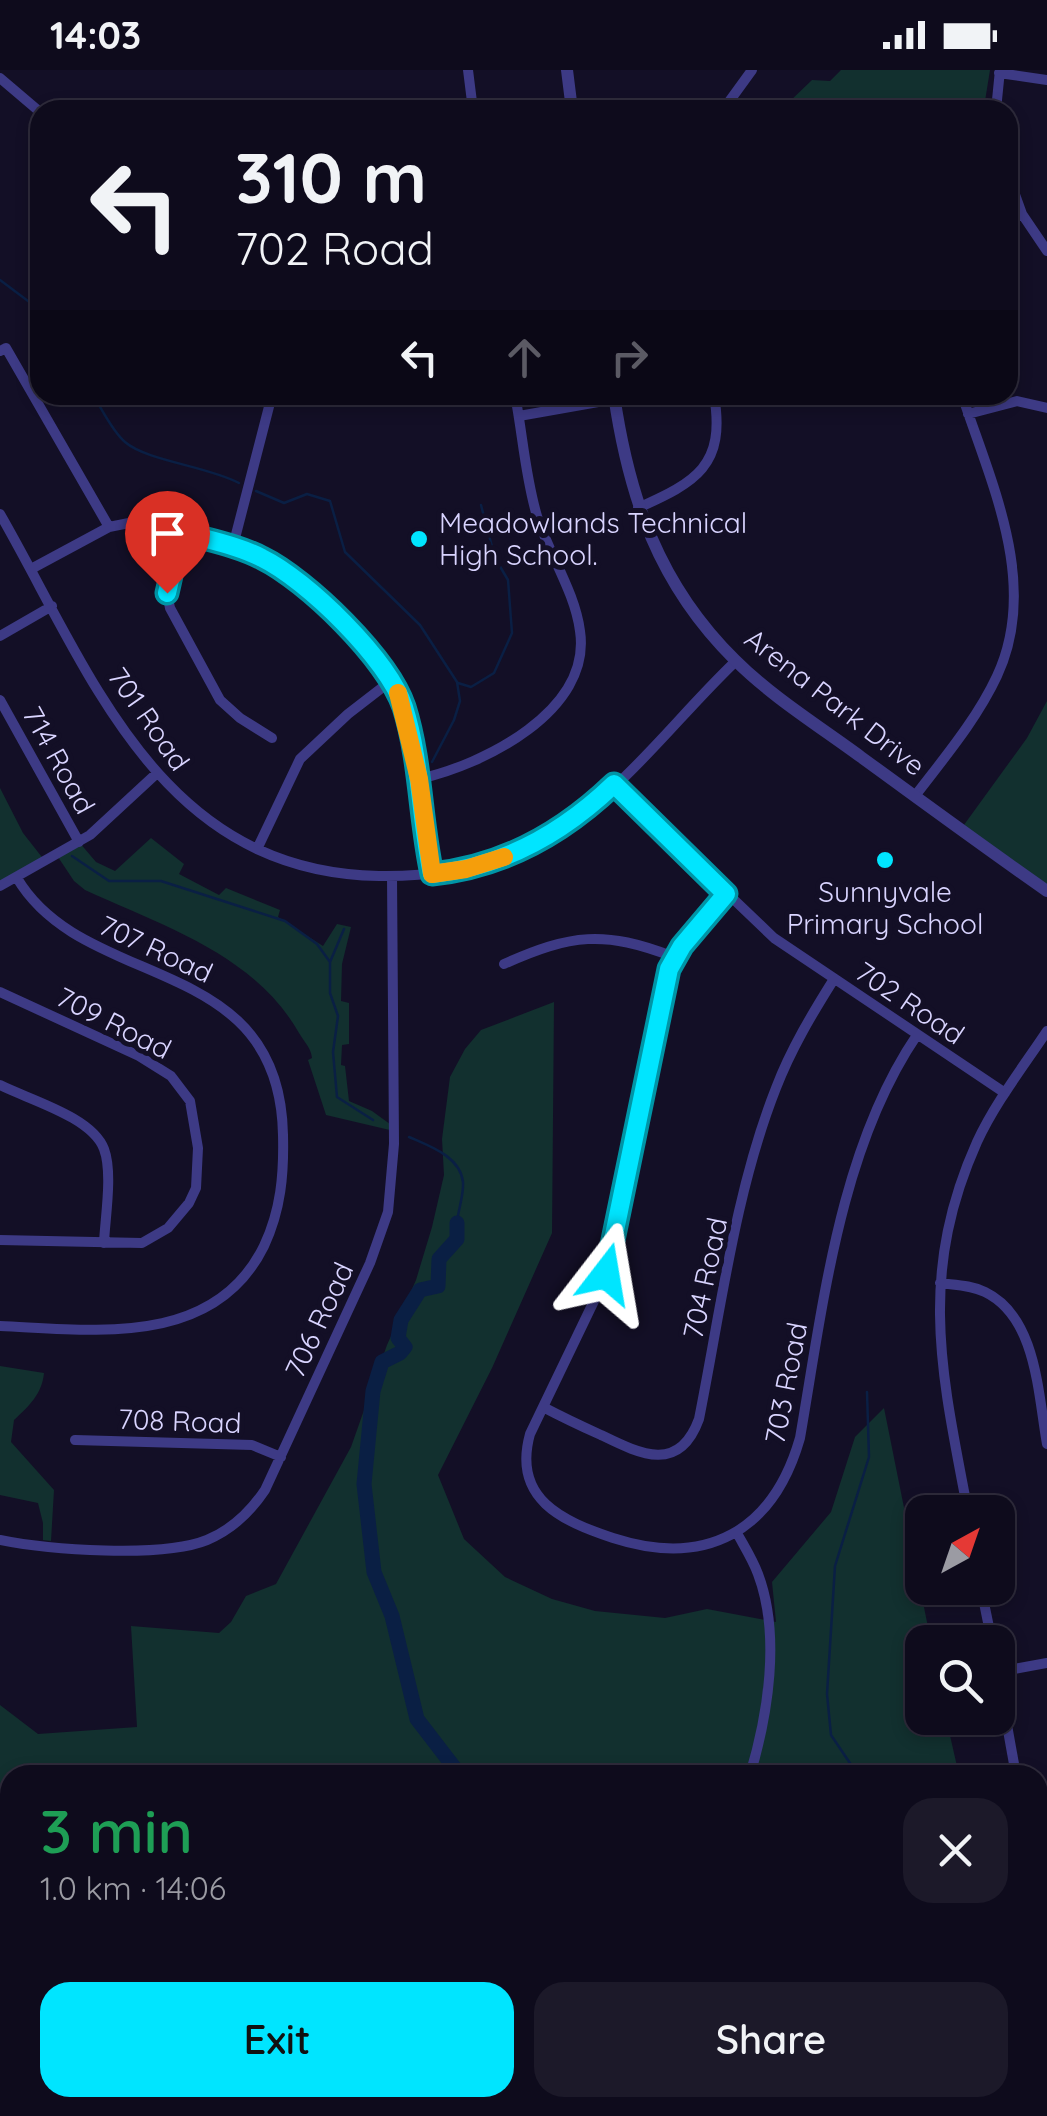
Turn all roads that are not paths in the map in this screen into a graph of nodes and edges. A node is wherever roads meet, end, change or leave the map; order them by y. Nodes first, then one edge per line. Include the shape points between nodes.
1 (468, 70) edge
2 (567, 70) edge
3 (752, 70) edge
4 (1000, 72) edge
5 (0, 78) edge
6 (1047, 80) edge
7 (472, 100) edge
8 (571, 100) edge
9 (730, 100) edge
10 (997, 100) edge
11 (30, 104) edge
12 (1018, 203) edge
13 (1022, 214) junction
14 (1018, 216) edge
15 (1047, 251) edge
16 (0, 352) edge
17 (30, 390) edge
18 (1018, 402) edge
19 (39, 405) edge
20 (269, 405) edge
21 (517, 405) edge
22 (574, 405) edge
23 (615, 405) edge
24 (715, 405) edge
25 (965, 405) edge
26 (1006, 405) edge
27 (1047, 408) edge
28 (968, 414) junction
29 (519, 416) junction
30 (638, 508) junction
31 (0, 514) edge
32 (109, 527) junction
33 (181, 532) junction
34 (232, 546) junction
35 (31, 569) junction
36 (52, 606) junction
37 (0, 636) edge
38 (736, 662) junction
39 (392, 680) junction
40 (0, 700) edge
41 (14, 726) junction
42 (0, 732) edge
43 (272, 738) dead end
44 (156, 774) junction
45 (419, 779) junction
46 (614, 784) junction
47 (915, 796) junction
48 (79, 842) junction
49 (258, 847) junction
50 (432, 874) junction
51 (392, 876) junction
52 (16, 878) junction
53 (0, 886) edge
54 (1047, 891) edge
55 (726, 894) junction
56 (674, 957) junction
57 (504, 964) dead end
58 (834, 979) junction
59 (0, 992) edge
60 (1047, 1031) edge
61 (917, 1035) junction
62 (0, 1085) edge
63 (1006, 1093) junction
64 (0, 1240) edge
65 (104, 1243) junction
66 (940, 1283) junction
67 (0, 1326) edge
68 (542, 1408) junction
69 (75, 1440) dead end
70 (1047, 1444) edge
71 (281, 1456) junction
72 (965, 1495) edge
73 (737, 1532) junction
74 (0, 1540) edge
75 (1047, 1663) edge
76 (1015, 1670) edge
77 (1009, 1735) edge
78 (752, 1765) edge
79 (1014, 1765) edge

1 - 7 street
2 - 8 street
3 - 9 street
4 - 6 street
4 - 10 street
5 - 11 street
12 - 13 street
13 - 14 street
13 - 15 street
16 - 17 street via 6,348
18 - 27 street
19 - 32 street
20 - 34 street
21 - 29 street
22 - 29 street
23 - 30 street, Arena Park Drive
24 - 30 street via 717,436 706,465 681,489
25 - 28 street
26 - 28 street
28 - 47 street via 1010,552 1014,614 989,692
29 - 45 street via 532,500 580,630 579,664 558,700 508,745 478,762
30 - 38 street, Arena Park Drive via 684,599
31 - 35 street, 701 Road
32 - 33 street via 134,522
32 - 35 street
33 - 34 street
33 - 43 street via 167,593 170,608 220,700
34 - 39 street via 288,572 372,652
35 - 36 street, 701 Road
36 - 37 street
36 - 44 street, 701 Road
38 - 46 street, 701 Road
38 - 47 street, Arena Park Drive
39 - 45 street
39 - 49 street via 300,759
40 - 41 street, 714 Road
41 - 42 street
41 - 48 street, 714 Road
44 - 48 street
44 - 49 street, 701 Road via 199,813
45 - 50 street
46 - 50 street, 701 Road via 522,850
46 - 55 street, 702 Road
47 - 54 street, Arena Park Drive
48 - 52 street
49 - 51 street, 701 Road via 326,870
50 - 51 street, 701 Road
51 - 71 street, 706 Road via 394,1144 388,1212
52 - 53 street
52 - 67 street, 707 Road via 57,924 205,995 241,1025 279,1095 284,1157 279,1203 258,1257 204,1309 148,1328
55 - 56 street, 703 Road
55 - 58 street, 702 Road
56 - 57 street via 626,941 574,939
56 - 68 street, 703 Road via 606,1274
58 - 61 street, 702 Road
58 - 68 street, 704 Road via 791,1052 763,1124 690,1438 673,1452 641,1454
59 - 65 street, 709 Road via 160,1068 190,1101 198,1148 189,1202 156,1236 129,1245
60 - 63 street
61 - 63 street, 702 Road
61 - 73 street, 703 Road via 862,1139 791,1467 772,1501
62 - 65 street via 97,1136 107,1161
63 - 66 street via 962,1179
64 - 65 street, 709 Road
66 - 70 street via 988,1293 1016,1320 1027,1342
66 - 72 street via 940,1351
68 - 73 street, 703 Road via 526,1466 543,1503 557,1515 632,1544 670,1550
69 - 71 street, 708 Road via 252,1445
71 - 74 street, 706 Road via 254,1506 206,1541 167,1548
73 - 78 street via 758,1573 769,1632 766,1697
75 - 76 street
77 - 79 street

